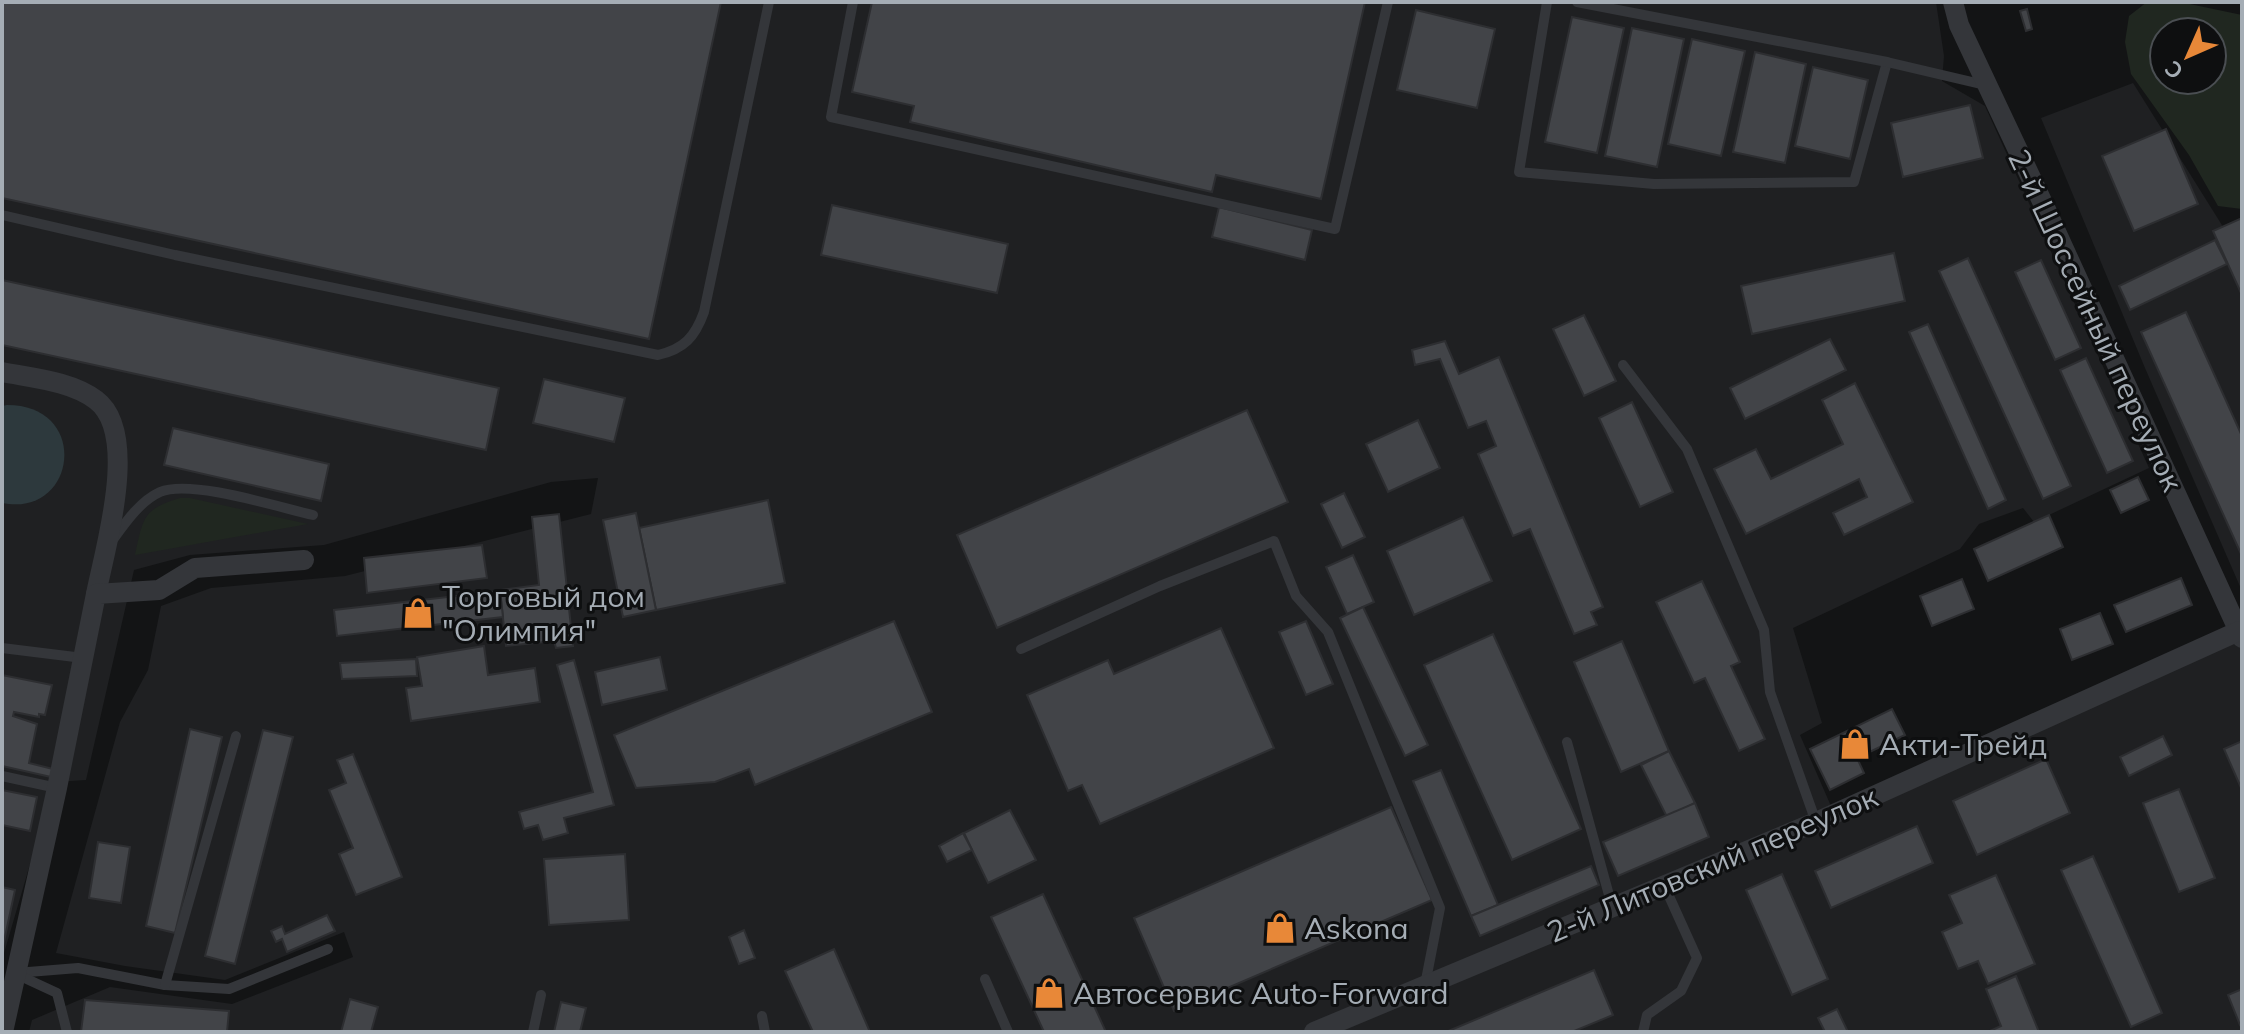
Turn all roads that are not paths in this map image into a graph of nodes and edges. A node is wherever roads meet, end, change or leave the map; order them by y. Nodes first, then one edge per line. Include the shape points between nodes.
1 (769, 2) edge
2 (853, 2) edge
3 (1388, 2) edge
4 (1547, 2) edge
5 (1577, 2) edge
6 (1953, 2) edge
7 (1887, 62) junction
8 (1987, 85) junction
9 (2, 215) edge
10 (1623, 365) dead end
11 (2, 372) edge
12 (313, 515) dead end
13 (103, 556) junction
14 (304, 560) dead end
15 (96, 594) junction
16 (2241, 632) edge
17 (2, 648) edge
18 (1021, 649) dead end
19 (83, 658) junction
20 (236, 736) dead end
21 (1567, 742) dead end
22 (2, 776) edge
23 (57, 788) junction
24 (1816, 822) junction
25 (1664, 885) junction
26 (1612, 906) junction
27 (328, 949) dead end
28 (14, 973) junction
29 (985, 979) dead end
30 (165, 985) junction
31 (1425, 985) junction
32 (541, 995) dead end
33 (762, 1016) dead end
34 (3, 1032) edge
35 (67, 1032) edge
36 (533, 1032) edge
37 (765, 1032) edge
38 (1008, 1032) edge
39 (1314, 1032) edge
40 (1643, 1032) edge

1 - 9 lane via 704,312 691,340 669,352 648,353
2 - 3 lane via 831,117 1335,229
4 - 7 lane via 1519,172 1654,184 1854,182
5 - 7 lane
6 - 8 street, 2-й Шоссейный переулок
7 - 8 lane
8 - 16 street, 2-й Шоссейный переулок
10 - 24 lane via 1687,449 1764,630 1770,692
11 - 13 street via 74,389 110,416 117,481
12 - 13 lane via 196,488 174,488 140,507
13 - 15 street
14 - 15 street via 195,568 159,590
15 - 19 street
16 - 24 street, 2-й Литовский переулок
17 - 19 lane
18 - 31 lane via 1274,541 1296,596 1328,632 1440,908
19 - 23 street
20 - 30 lane
21 - 26 lane
22 - 23 lane
23 - 28 street
24 - 25 street, 2-й Литовский переулок
25 - 26 street, 2-й Литовский переулок
25 - 40 lane via 1697,958 1681,991 1647,1015
26 - 31 street, 2-й Литовский переулок
27 - 30 lane via 229,989
28 - 30 lane via 78,968
28 - 34 street
28 - 35 lane via 57,993
29 - 38 lane
31 - 39 street, 2-й Литовский переулок
32 - 36 lane
33 - 37 lane

